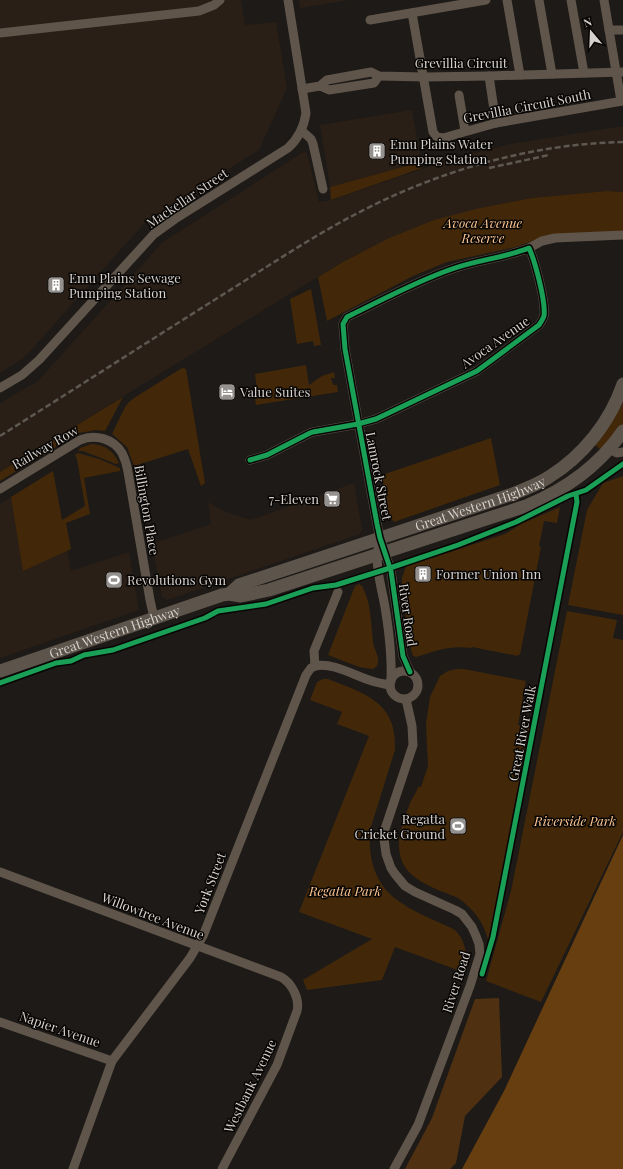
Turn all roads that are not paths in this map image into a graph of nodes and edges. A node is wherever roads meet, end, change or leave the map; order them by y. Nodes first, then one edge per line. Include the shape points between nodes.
1 (220, 0) edge
2 (288, 0) edge
3 (486, 0) edge
4 (507, 0) edge
5 (539, 0) edge
6 (571, 0) edge
7 (604, 0) edge
8 (412, 13) junction
9 (370, 20) dead end
10 (609, 30) junction
11 (623, 30) edge
12 (0, 33) edge
13 (620, 72) edge
14 (584, 73) junction
15 (552, 74) junction
16 (520, 75) junction
17 (489, 76) junction
18 (424, 77) junction
19 (302, 89) junction
20 (459, 96) dead end
21 (622, 101) edge
22 (496, 123) junction
23 (302, 131) junction
24 (465, 131) junction
25 (323, 189) dead end
26 (623, 235) edge
27 (529, 248) junction
28 (623, 384) edge
29 (0, 388) edge
30 (358, 424) junction
31 (623, 431) edge
32 (105, 439) joint
33 (609, 449) junction
34 (623, 452) edge
35 (250, 460) dead end
36 (0, 489) edge
37 (380, 538) junction
38 (381, 554) junction
39 (338, 592) dead end
40 (229, 594) junction
41 (154, 618) junction
42 (315, 666) junction
43 (0, 671) edge
44 (410, 672) junction
45 (391, 683) junction
46 (406, 699) junction
47 (0, 872) edge
48 (198, 947) junction
49 (293, 990) joint
50 (0, 1022) edge
51 (112, 1061) junction
52 (73, 1169) edge
53 (222, 1169) edge
54 (394, 1169) edge

1 - 12 street via 199,11
2 - 19 street, Mackellar Street
3 - 8 street
4 - 16 street
5 - 15 street
6 - 14 street
7 - 10 street
8 - 9 street
8 - 18 street
10 - 11 street
10 - 13 street
13 - 14 street, Grevillia Circuit
13 - 21 street
14 - 15 street, Grevillia Circuit
15 - 16 street, Grevillia Circuit
16 - 17 street, Grevillia Circuit
17 - 18 street, Grevillia Circuit
17 - 22 street
18 - 19 street, Grevillia Circuit via 379,76 371,72 327,80 320,86
18 - 24 street, Grevillia Circuit South via 433,132 437,137 444,138
19 - 23 street, Mackellar Street via 306,112
20 - 24 street
21 - 22 street, Grevillia Circuit South
22 - 24 street, Grevillia Circuit South
23 - 25 street via 311,139 315,150
23 - 29 street, Mackellar Street via 288,148 154,234 39,360 22,375
26 - 27 street via 555,238
27 - 30 street, Avoca Avenue via 536,264 544,309 539,324 472,373 376,419
27 - 30 street, Lamrock Street via 431,276 347,317 343,324 345,349
28 - 37 highway, Great Western Highway via 594,436 572,460 548,478 510,495
30 - 35 street, Avoca Avenue via 310,433 267,455
30 - 37 street, Lamrock Street
31 - 33 highway, Great Western Highway
32 - 36 street, Railway Row via 93,437 80,440
32 - 41 street, Billington Place via 120,450 126,464
33 - 34 street via 617,453
33 - 38 highway, Great Western Highway via 569,484 544,498
37 - 38 street, River Road
37 - 40 highway, Great Western Highway via 239,585
38 - 40 highway, Great Western Highway via 269,590 241,596
38 - 44 street, River Road via 391,571 403,656
38 - 45 street, River Road via 392,665
39 - 42 street via 314,651
40 - 41 highway, Great Western Highway
41 - 43 highway, Great Western Highway
42 - 45 street via 330,666 372,681
42 - 48 street, York Street via 306,675
44 - 45 street via 401,672 393,677
44 - 46 street via 416,678 418,687 414,695
45 - 46 street via 393,694
46 - 54 street, River Road via 413,746 385,829 386,854 391,868 405,886 455,910 467,920 476,936 480,954 418,1124
47 - 48 street, Willowtree Avenue
48 - 49 street, Willowtree Avenue via 281,977
48 - 51 street, York Street
49 - 53 street, Westbank Avenue via 298,1009 280,1060
50 - 51 street, Napier Avenue
51 - 52 street, York Street

